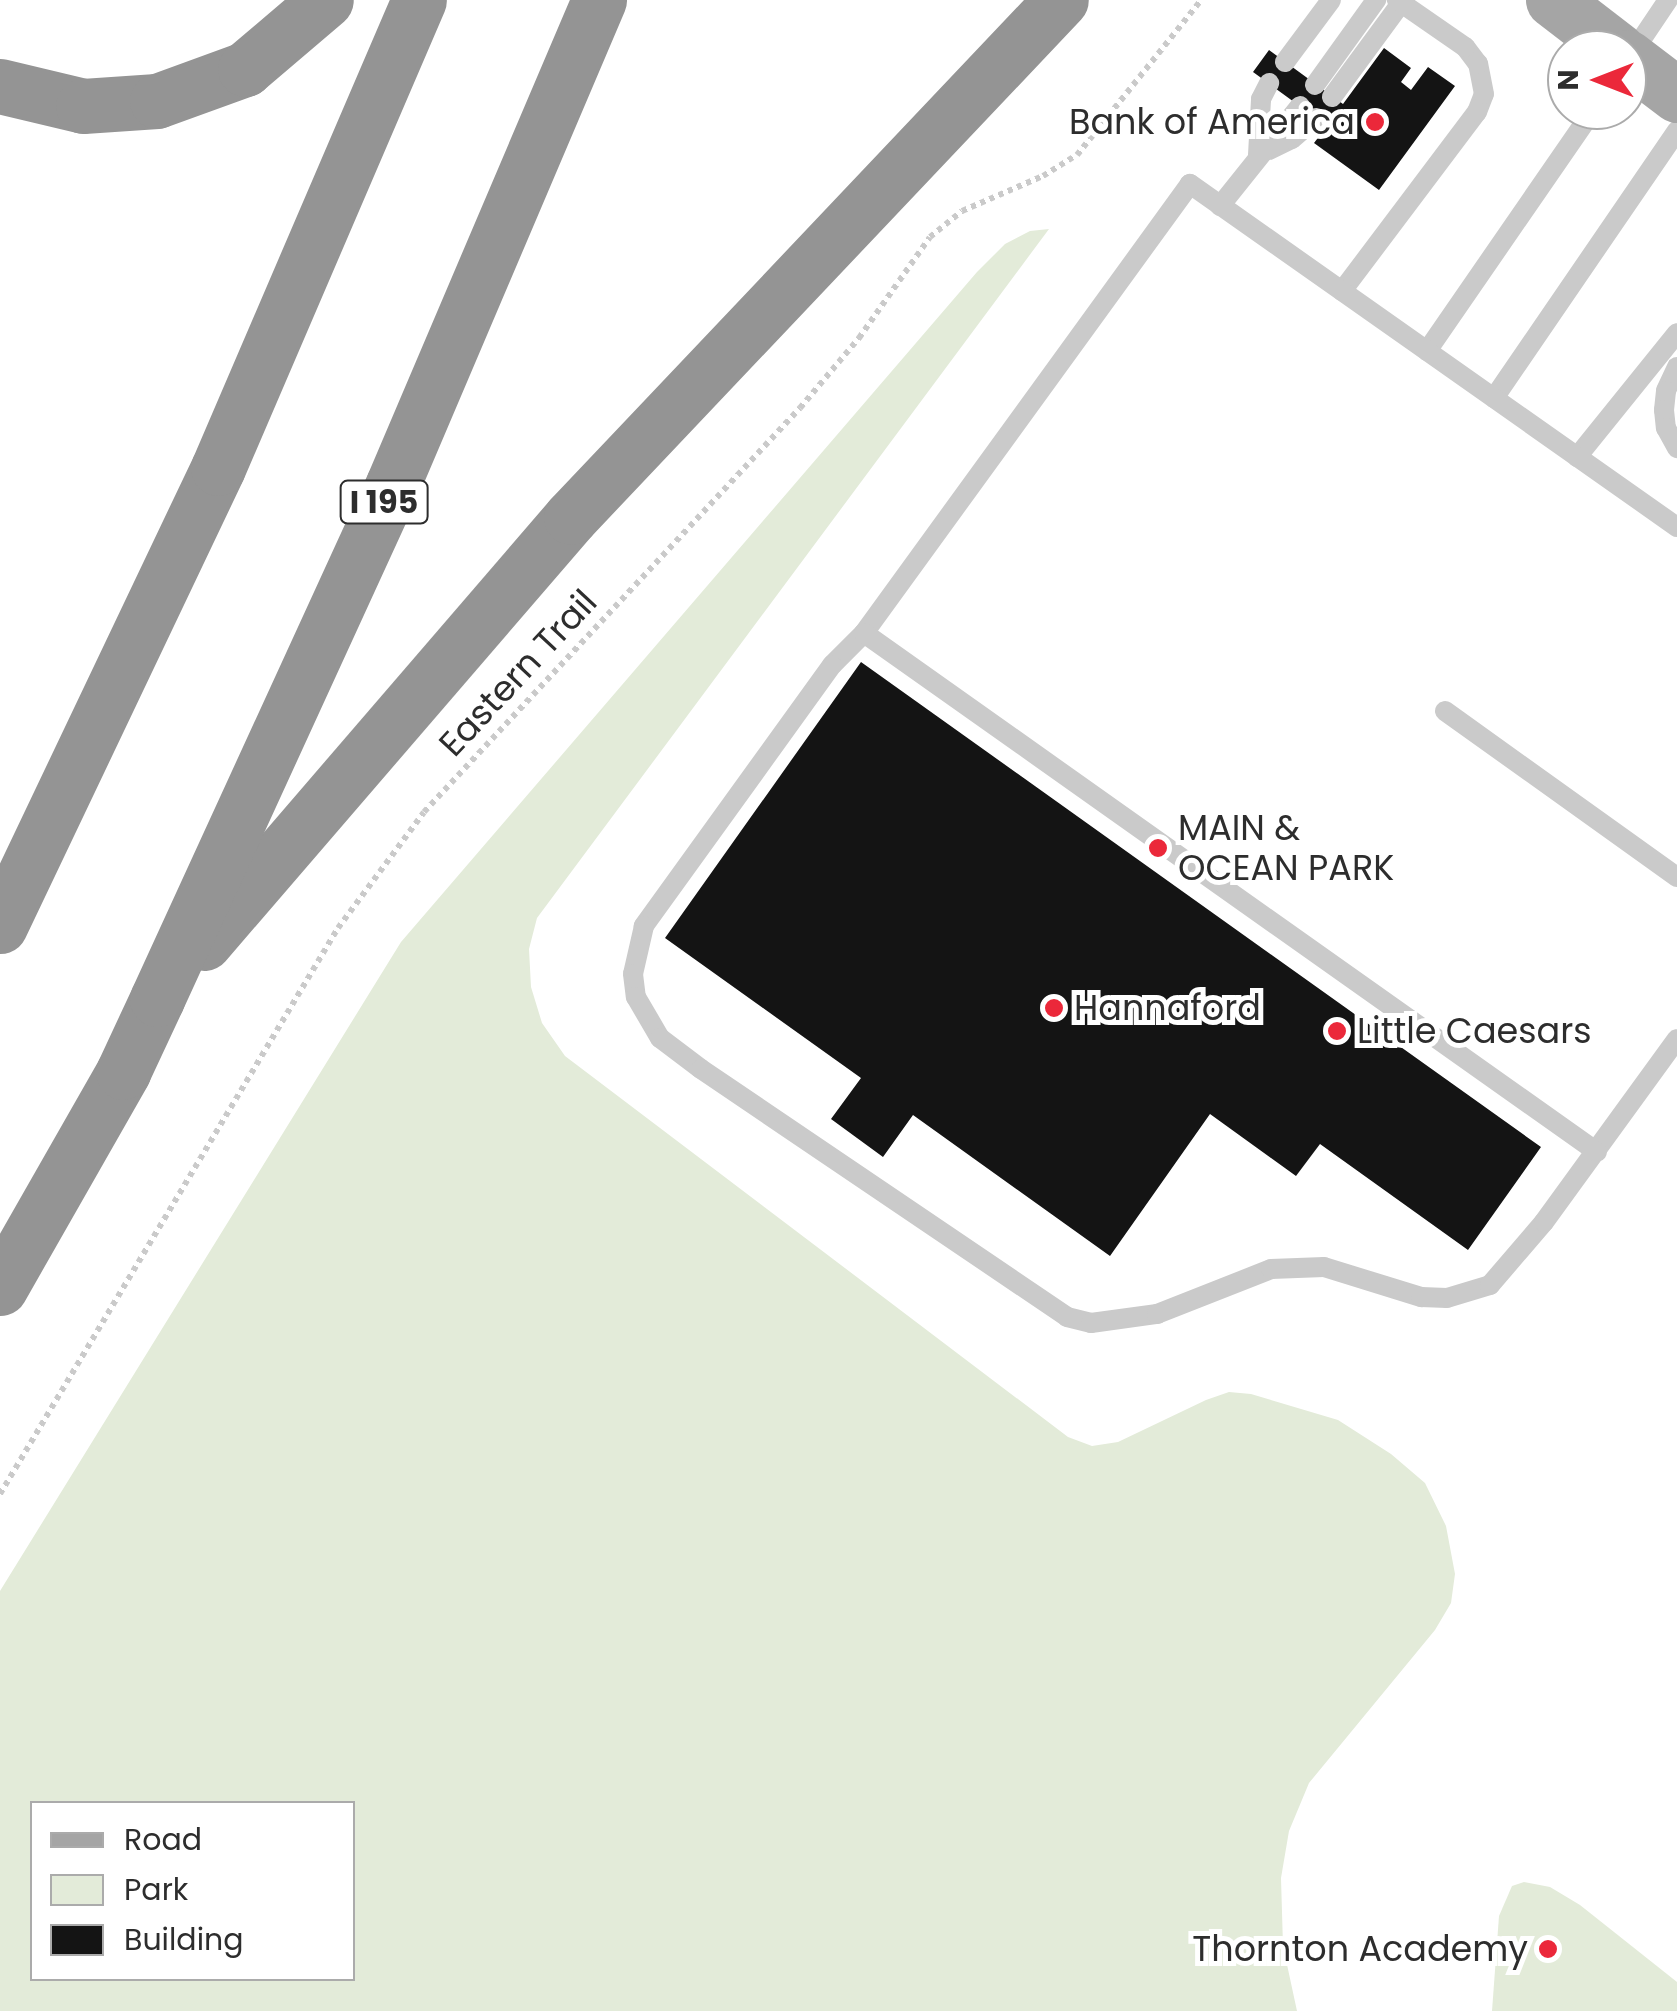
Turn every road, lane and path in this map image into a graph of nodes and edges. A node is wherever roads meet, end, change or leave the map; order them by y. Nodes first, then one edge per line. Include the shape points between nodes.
1 (326, 0) edge
2 (419, 0) edge
3 (599, 0) edge
4 (1061, 0) edge
5 (1201, 0) edge
6 (1331, 0) edge
7 (1376, 0) edge
8 (1553, 0) edge
9 (1668, 0) edge
10 (1399, 2) edge
11 (1591, 30) edge
12 (1645, 30) edge
13 (1284, 62) dead end
14 (1647, 73) edge
15 (1268, 83) dead end
16 (0, 86) edge
17 (1677, 95) edge
18 (1308, 112) dead end
19 (1579, 130) edge
20 (1677, 131) edge
21 (1258, 155) junction
22 (1220, 206) junction
23 (1342, 291) junction
24 (1677, 333) edge
25 (1427, 351) junction
26 (1677, 367) edge
27 (1494, 398) junction
28 (1677, 448) edge
29 (1578, 457) junction
30 (1677, 527) edge
31 (864, 633) junction
32 (1445, 712) dead end
33 (1677, 877) edge
34 (0, 926) edge
35 (157, 999) junction
36 (1677, 1039) edge
37 (1597, 1152) junction
38 (0, 1288) edge
39 (0, 1494) edge

1 - 16 highway via 244,68 157,100 83,106
2 - 34 highway via 218,468
3 - 35 highway, I 195 via 393,484
4 - 35 highway via 571,517
5 - 39 path, Eastern Trail via 1077,155 962,211 930,237 800,408 424,812 338,928
6 - 13 lane
7 - 10 lane via 1323,91
8 - 11 main road
9 - 12 lane
10 - 23 lane via 1464,47 1478,64 1484,94
14 - 17 main road
15 - 21 lane
18 - 21 lane
19 - 25 lane
20 - 27 lane
21 - 22 lane
22 - 23 lane
22 - 31 lane via 1190,184
23 - 25 lane
24 - 29 lane
25 - 27 lane
26 - 28 lane via 1664,410
27 - 29 lane
29 - 30 lane
31 - 37 lane
31 - 37 lane via 832,665 644,926 635,952 636,996 660,1038 701,1068 1039,1298 1091,1323 1157,1314 1271,1269 1324,1267 1421,1297 1468,1293 1490,1285 1508,1266
32 - 33 lane
35 - 38 highway, I 195
36 - 37 lane

